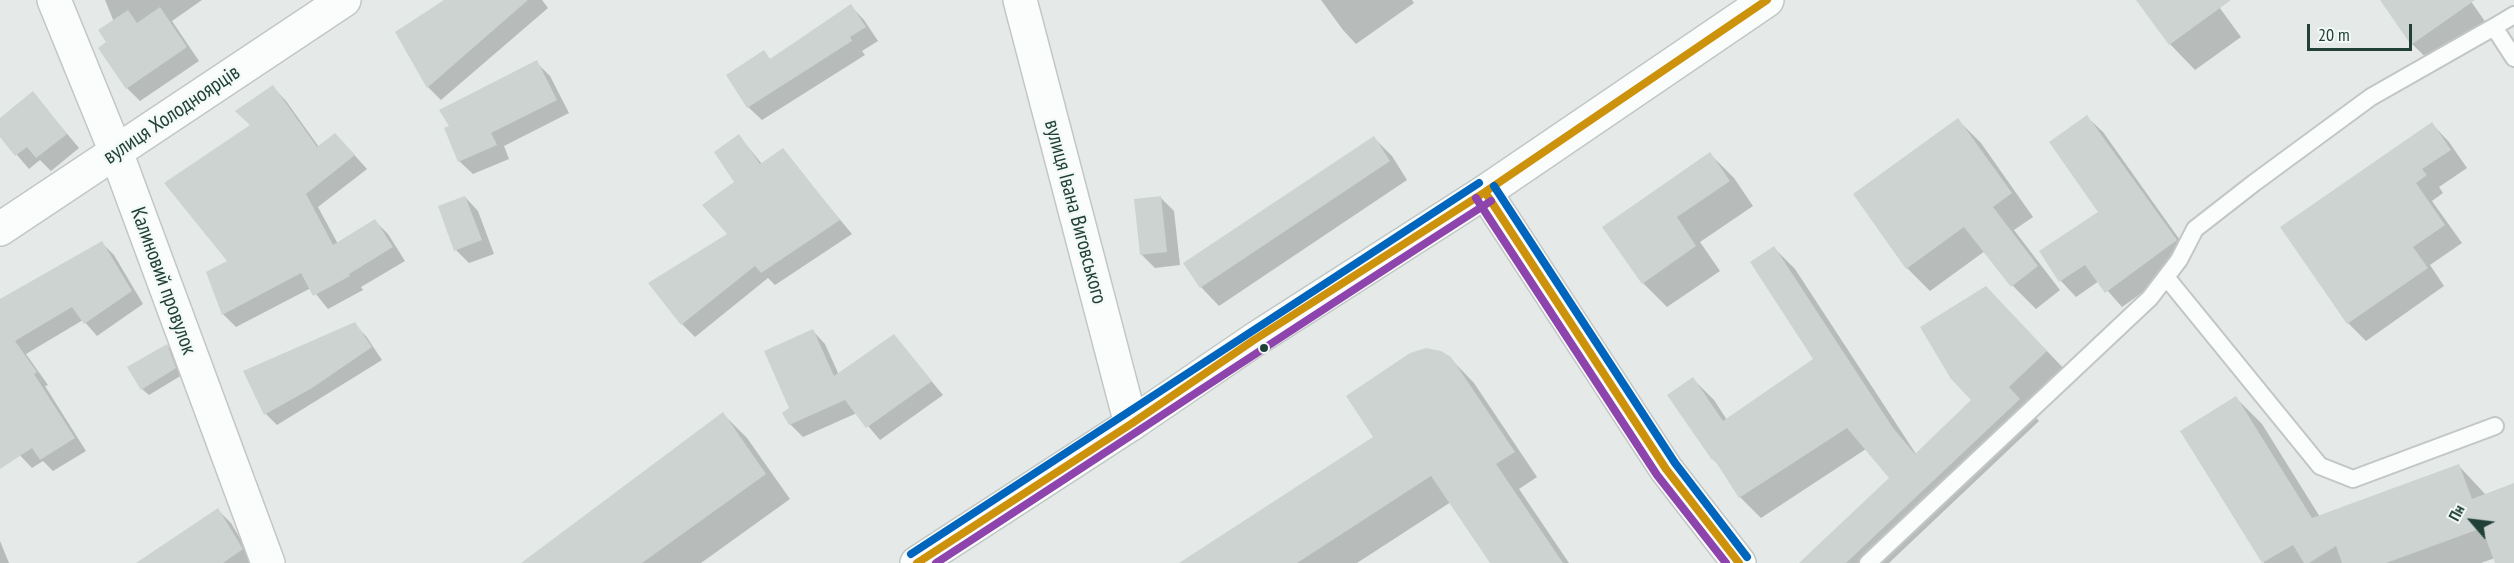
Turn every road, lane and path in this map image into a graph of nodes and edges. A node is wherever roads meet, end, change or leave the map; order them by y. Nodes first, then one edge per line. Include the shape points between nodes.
1 (54, 0) edge
2 (344, 0) edge
3 (1020, 0) edge
4 (1767, 0) edge
5 (2514, 15) edge
6 (2494, 27) junction
7 (2514, 58) edge
8 (116, 152) junction
9 (1485, 192) junction
10 (0, 229) edge
11 (2166, 277) junction
12 (1131, 424) junction
13 (2495, 426) dead end
14 (268, 563) edge
15 (917, 563) edge
16 (1739, 563) edge
17 (1868, 563) edge

1 - 8 street, Калиновий провулок
2 - 8 street, вулиця Холодноярців
3 - 12 street, вулиця Івана Виговського
4 - 9 street
5 - 6 lane
6 - 7 lane
6 - 11 lane via 2371,98 2254,183 2195,230
8 - 10 street, вулиця Холодноярців
8 - 14 street, Калиновий провулок
9 - 12 street
9 - 16 street via 1666,469
11 - 13 lane via 2320,466 2353,479
11 - 17 lane via 2150,298
12 - 15 street

